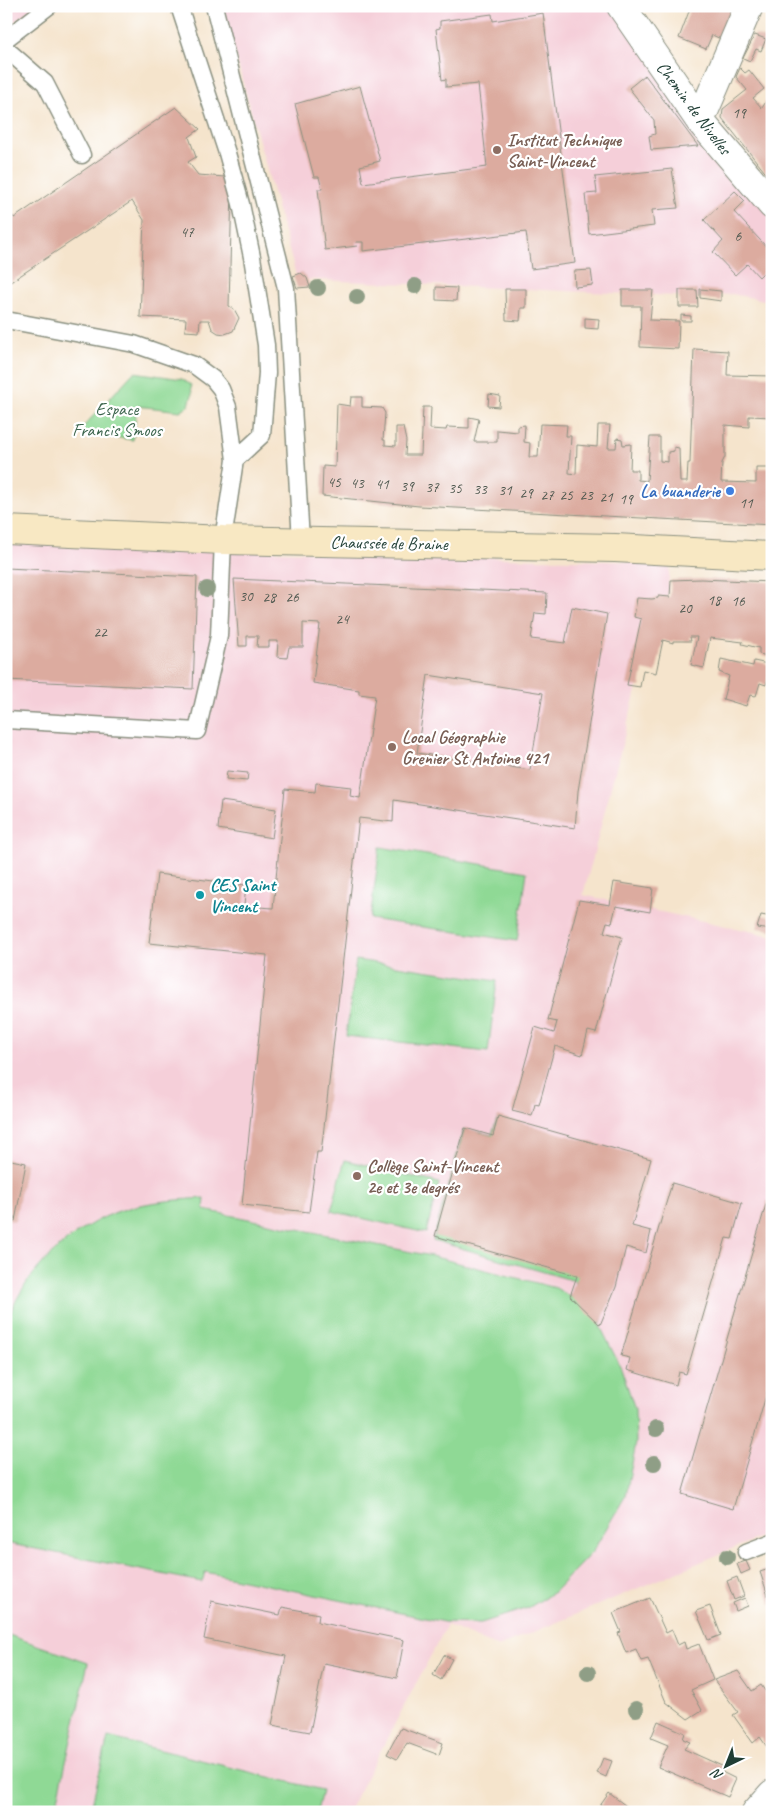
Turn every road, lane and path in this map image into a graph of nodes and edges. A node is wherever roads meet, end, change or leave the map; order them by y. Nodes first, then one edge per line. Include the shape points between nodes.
1 (49, 6) edge
2 (179, 6) edge
3 (214, 6) edge
4 (621, 6) edge
5 (749, 6) edge
6 (6, 39) edge
7 (6, 49) edge
8 (700, 121) junction
9 (82, 155) dead end
10 (772, 205) edge
11 (6, 320) edge
12 (235, 460) junction
13 (6, 530) edge
14 (223, 540) junction
15 (301, 541) junction
16 (772, 556) edge
17 (6, 720) edge
18 (772, 1542) edge
19 (746, 1552) dead end
20 (772, 1794) edge
21 (756, 1812) edge

1 - 6 lane
2 - 12 lane via 242,204 266,345 262,435
3 - 15 lane via 286,288
4 - 8 street, Chemin de Nivelles
5 - 8 street
7 - 9 lane via 45,83
8 - 10 street, Chemin de Nivelles
11 - 12 lane via 134,344 194,365 221,389 228,406
12 - 14 lane
13 - 14 street, Chaussée de Braine
14 - 15 street, Chaussée de Braine
14 - 17 lane via 219,636 197,731
15 - 16 street, Chaussée de Braine via 615,548
18 - 19 lane
20 - 21 street

